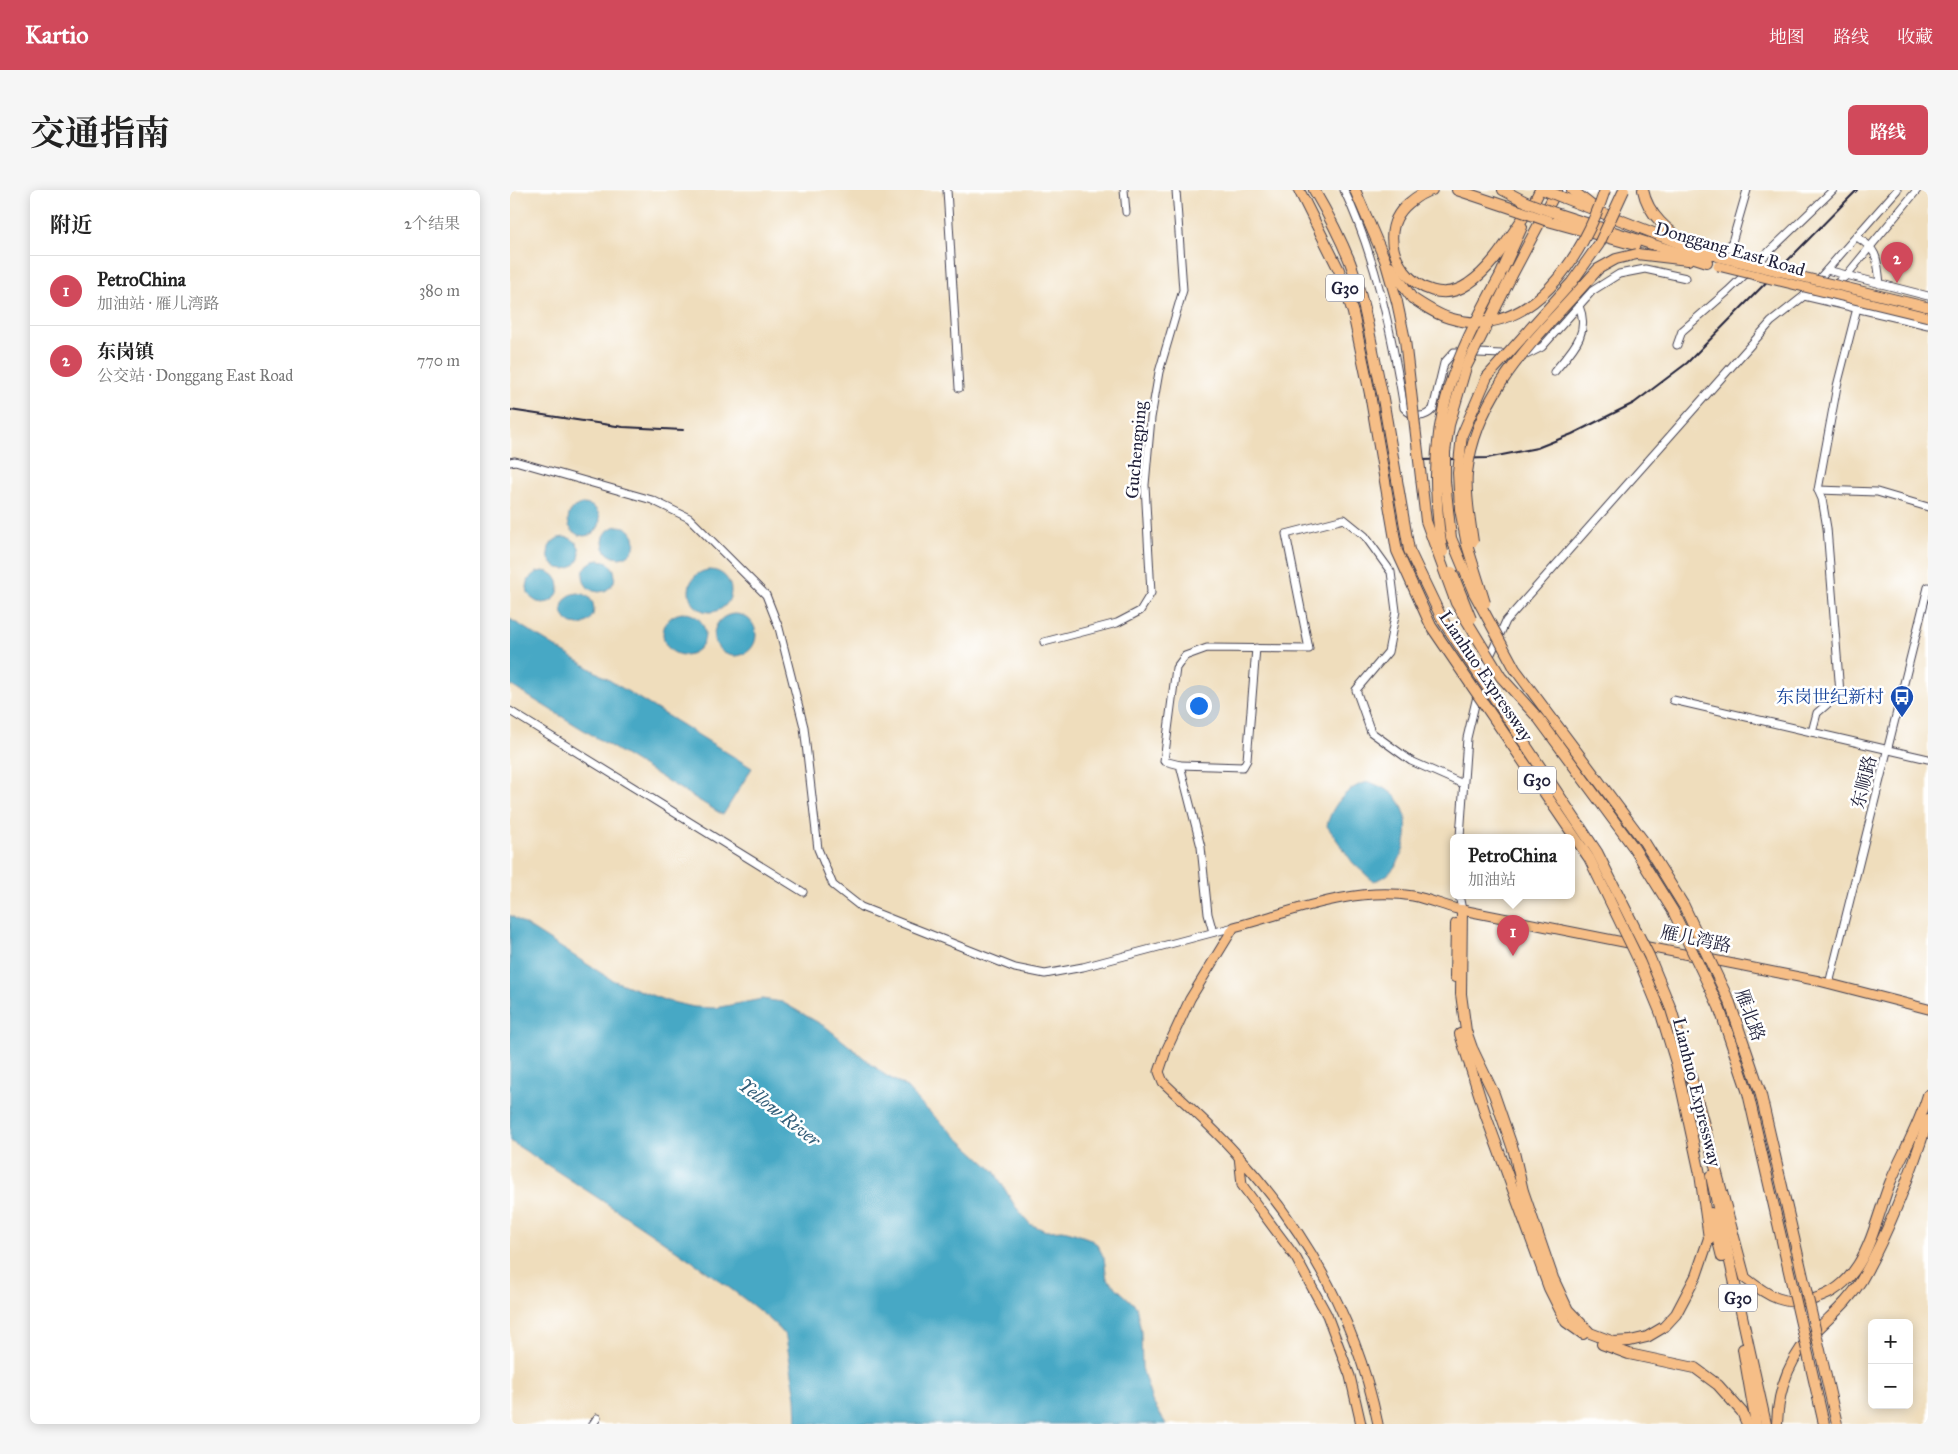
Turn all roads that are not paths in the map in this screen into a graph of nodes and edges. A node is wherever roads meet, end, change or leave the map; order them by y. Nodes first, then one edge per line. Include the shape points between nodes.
1 (947, 190) edge
2 (1124, 190) edge
3 (1176, 190) edge
4 (1298, 190) edge
5 (1314, 190) edge
6 (1344, 190) edge
7 (1355, 190) edge
8 (1432, 190) edge
9 (1457, 190) edge
10 (1503, 190) edge
11 (1540, 190) edge
12 (1544, 190) edge
13 (1572, 190) edge
14 (1605, 190) edge
15 (1624, 190) edge
16 (1643, 190) edge
17 (1747, 190) edge
18 (1834, 190) edge
19 (1896, 190) edge
20 (1917, 190) edge
21 (1560, 194) edge
22 (1527, 204) junction
23 (1596, 210) junction
24 (1126, 212) dead end
25 (1857, 237) junction
26 (1870, 246) junction
27 (1730, 249) dead end
28 (1702, 252) junction
29 (1385, 260) junction
30 (1707, 262) junction
31 (1719, 262) junction
32 (1827, 270) junction
33 (1846, 276) junction
34 (1686, 278) dead end
35 (1880, 284) junction
36 (1804, 296) junction
37 (1928, 296) edge
38 (1817, 298) junction
39 (1579, 306) junction
40 (1928, 307) edge
41 (1857, 308) junction
42 (1928, 317) edge
43 (1928, 325) edge
44 (1677, 345) dead end
45 (1554, 372) dead end
46 (959, 388) dead end
47 (510, 462) edge
48 (1818, 490) junction
49 (1928, 507) edge
50 (1928, 587) edge
51 (1491, 623) junction
52 (1044, 642) dead end
53 (1482, 646) junction
54 (1256, 648) junction
55 (1673, 700) dead end
56 (510, 712) edge
57 (1812, 732) junction
58 (1887, 749) junction
59 (1928, 759) edge
60 (1180, 765) junction
61 (1464, 784) junction
62 (1460, 834) edge
63 (1573, 834) edge
64 (1575, 837) edge
65 (802, 892) dead end
66 (1459, 899) edge
67 (1460, 909) junction
68 (1234, 927) junction
69 (1213, 932) junction
70 (1829, 984) junction
71 (1928, 1009) edge
72 (1928, 1095) edge
73 (1928, 1120) edge
74 (1239, 1156) junction
75 (1709, 1173) junction
76 (1362, 1424) edge
77 (1378, 1424) edge
78 (1748, 1424) edge
79 (1756, 1424) edge
80 (1766, 1424) edge
81 (1777, 1424) edge
82 (1824, 1424) edge
83 (1837, 1424) edge

1 - 46 street
2 - 24 street
3 - 52 street, Guchengping via 1183,290 1159,372 1144,486 1151,592 1140,611 1116,622
4 - 63 highway, Lianhuo Expressway / G30, bridge via 1339,270 1353,313 1397,551 1431,626
5 - 75 highway, Lianhuo Expressway / G30, bridge via 1335,226 1351,264 1363,308 1382,393 1409,550 1443,621 1597,852 1649,956 1686,1058
6 - 39 street via 1356,215 1382,301 1404,408 1413,415 1424,416 1433,409 1444,363 1450,354 1460,351 1526,356 1542,347
7 - 29 highway
8 - 22 highway via 1416,198 1397,217 1392,237 1393,252 1405,274 1421,286 1440,292 1466,286 1493,261
9 - 22 highway
10 - 22 highway
11 - 22 highway
12 - 21 highway, Donggang East Road, bridge
13 - 23 highway
14 - 29 highway, bridge via 1586,240 1572,262 1556,282 1532,303 1504,317 1470,321 1430,310 1412,298
15 - 51 highway, bridge via 1599,244 1572,282 1487,377 1462,435 1458,473 1460,509 1467,545
16 - 28 highway via 1649,210 1660,222
17 - 27 street
18 - 44 street via 1682,331
19 - 25 street
20 - 26 street
21 - 23 highway, Donggang East Road
21 - 51 highway, bridge via 1511,277 1466,367 1449,425 1444,481 1451,538
22 - 30 highway, Donggang East Road, bridge via 1551,217 1618,242 1678,252
22 - 53 highway, bridge via 1500,276 1478,315 1450,380 1436,446 1435,479 1442,550
23 - 28 highway, Donggang East Road
25 - 26 street
25 - 32 street
26 - 33 street
26 - 35 street via 1876,254
28 - 31 main road, Donggang East Road
29 - 53 highway, bridge via 1405,340 1426,521 1456,603
30 - 31 main road, Donggang East Road
30 - 51 highway, bridge via 1637,254 1616,259 1598,269 1504,376 1480,420 1467,475 1473,546
31 - 40 main road, Donggang East Road, bridge
31 - 42 main road, Donggang East Road, bridge
32 - 33 street
32 - 36 street
33 - 35 street
33 - 38 street
34 - 39 street via 1645,269 1619,274 1592,291
35 - 37 street
36 - 38 street
36 - 61 street via 1771,322 1506,622 1483,671 1467,738
38 - 41 street
39 - 45 street via 1584,324 1582,333
41 - 43 street
41 - 48 street via 1837,386
47 - 69 street via 652,500 689,518 766,595 779,628 804,727 818,849 833,885 860,907 1015,968 1045,974
48 - 49 street via 1877,492
48 - 57 street via 1827,528 1840,693 1817,713
50 - 58 street, 东顺路
51 - 83 highway, 雁北路, bridge via 1515,669 1645,843 1684,906 1730,1003 1760,1091
53 - 82 highway, 雁北路, bridge via 1501,677 1539,719 1634,848 1673,911 1719,1007 1748,1093
54 - 60 street via 1247,760 1243,767
54 - 60 street via 1207,648 1185,656 1176,668 1164,761
54 - 61 street via 1308,649 1286,534 1344,518 1366,536 1391,572 1396,611 1388,652 1356,690 1371,732 1411,761
55 - 57 street
56 - 65 street
57 - 58 street
58 - 59 street
58 - 70 street, 东顺路
60 - 69 street via 1201,847
61 - 62 street
64 - 75 highway, Lianhuo Expressway / G30, bridge via 1589,858 1661,1014
66 - 67 street
67 - 68 main road, 雁儿湾路 via 1412,896 1358,895
67 - 70 main road, 雁儿湾路
67 - 75 highway via 1461,994 1466,1031 1494,1094 1553,1278 1568,1310 1590,1333 1614,1342 1630,1341 1655,1332 1676,1314 1696,1276 1709,1238
67 - 78 highway via 1455,995 1458,1024 1486,1116 1558,1308 1566,1322 1604,1346 1695,1368 1718,1385 1742,1412
68 - 69 street
68 - 74 main road via 1190,999 1160,1072 1163,1082
70 - 71 main road, 雁儿湾路
72 - 75 highway via 1899,1160 1859,1266 1845,1284 1826,1296 1800,1303 1768,1297 1745,1278
73 - 81 highway via 1913,1166 1861,1281 1847,1302 1798,1351 1786,1374
74 - 76 main road via 1242,1185 1284,1240 1317,1295 1343,1355
74 - 77 main road via 1298,1230 1332,1288 1358,1350
75 - 79 highway, Lianhuo Expressway / G30
75 - 80 highway, Lianhuo Expressway / G30

